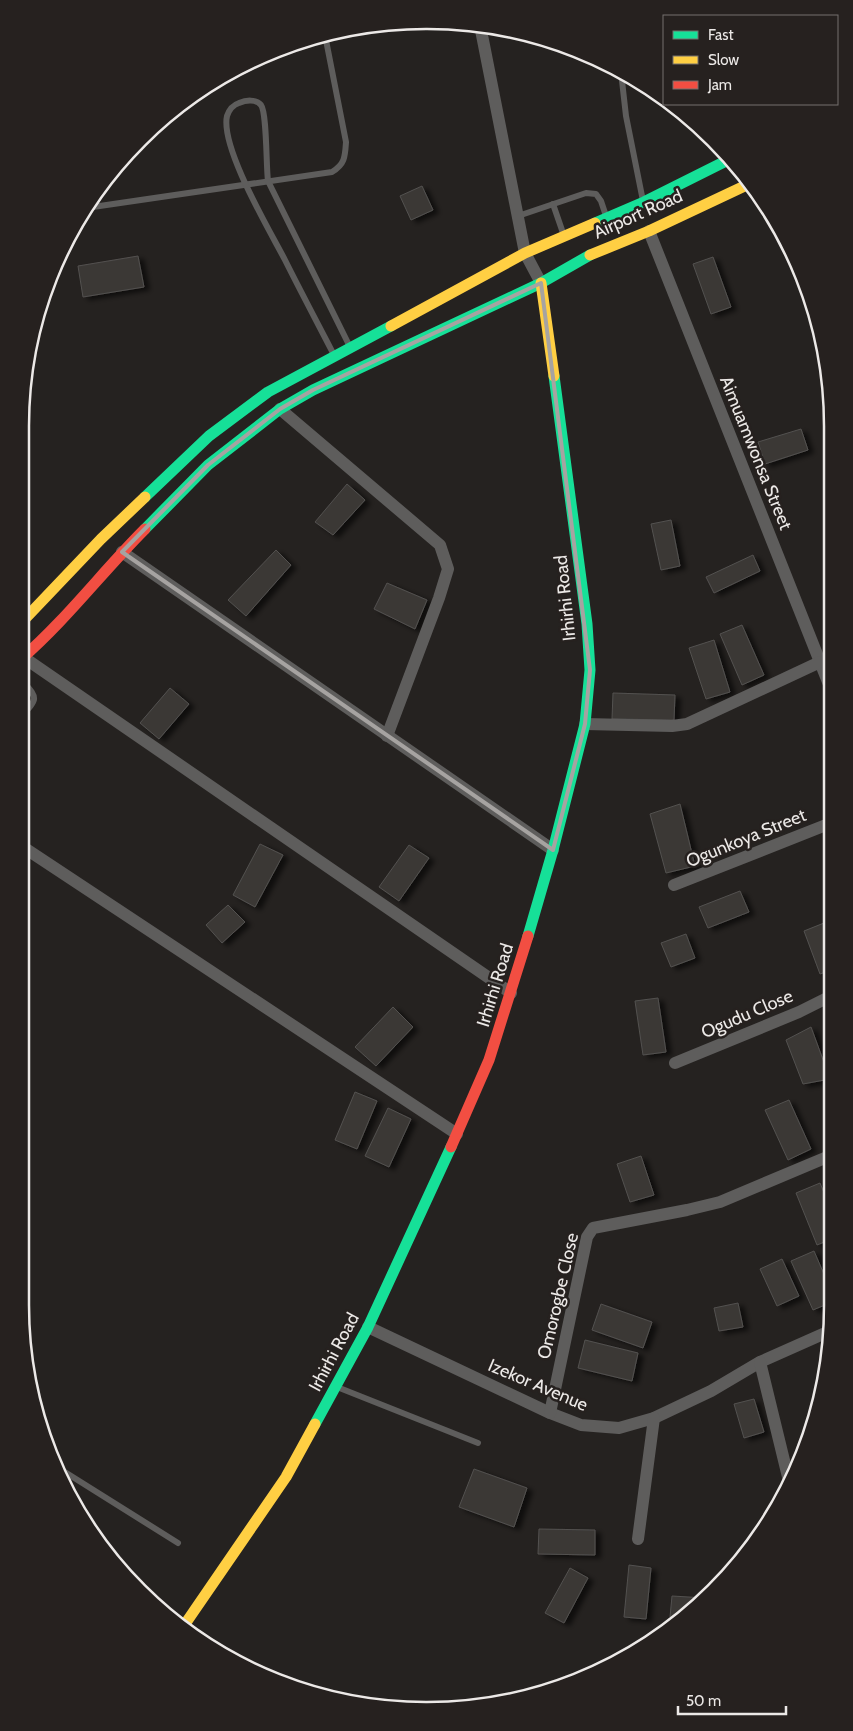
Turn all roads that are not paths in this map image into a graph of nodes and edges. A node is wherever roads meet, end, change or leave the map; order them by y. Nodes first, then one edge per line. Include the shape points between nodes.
1 (481, 33) edge
2 (326, 41) edge
3 (622, 80) edge
4 (724, 162) edge
5 (268, 181) junction
6 (245, 185) junction
7 (744, 186) edge
8 (644, 202) junction
9 (553, 204) junction
10 (96, 207) edge
11 (518, 216) junction
12 (606, 218) junction
13 (649, 231) junction
14 (564, 236) junction
15 (525, 253) junction
16 (541, 283) junction
17 (350, 348) junction
18 (335, 357) junction
19 (280, 409) junction
20 (122, 552) junction
21 (29, 615) edge
22 (29, 652) edge
23 (820, 662) junction
24 (29, 663) edge
25 (824, 672) edge
26 (29, 688) edge
27 (29, 707) edge
28 (585, 724) junction
29 (387, 736) junction
30 (824, 826) edge
31 (554, 850) junction
32 (29, 851) edge
33 (674, 885) dead end
34 (512, 993) junction
35 (824, 1000) edge
36 (675, 1064) dead end
37 (457, 1134) junction
38 (824, 1158) edge
39 (368, 1327) junction
40 (823, 1334) edge
41 (760, 1362) junction
42 (336, 1386) junction
43 (550, 1413) junction
44 (654, 1418) junction
45 (478, 1443) dead end
46 (787, 1472) edge
47 (67, 1473) edge
48 (638, 1539) dead end
49 (178, 1543) dead end
50 (187, 1622) edge

1 - 11 street
2 - 5 lane via 346,142 341,167 332,172
3 - 8 lane
4 - 8 main road, Airport Road
5 - 6 lane
5 - 6 lane via 264,112 258,102 244,101 230,109 227,125
5 - 17 lane
6 - 10 lane
6 - 18 lane
7 - 13 main road, Airport Road
8 - 12 main road, Airport Road
9 - 11 lane
9 - 12 lane via 586,193 596,194
9 - 14 lane
11 - 15 street
12 - 14 main road, Airport Road
13 - 16 main road, Airport Road via 595,252
13 - 23 street, Aimuamwonsa Street
14 - 15 main road, Airport Road
15 - 16 street
15 - 17 main road, Airport Road
16 - 19 main road, Airport Road via 312,390
16 - 28 main road, Irhirhi Road via 587,624 590,670
17 - 18 main road, Airport Road
18 - 21 main road, Airport Road via 268,392 209,436 101,539
19 - 20 main road, Airport Road via 208,465
19 - 29 street via 440,545 448,569
20 - 22 main road, Airport Road
20 - 29 street
23 - 25 street, Aimuamwonsa Street
23 - 28 street via 687,724
24 - 34 street
26 - 27 lane via 35,698
28 - 31 main road, Irhirhi Road
29 - 31 street
30 - 33 street, Ogunkoya Street
31 - 34 main road, Irhirhi Road
32 - 37 street
34 - 37 main road, Irhirhi Road via 489,1060
35 - 36 street, Ogudu Close
37 - 39 main road, Irhirhi Road
38 - 43 street, Omorogbe Close via 720,1202 593,1228 587,1237
39 - 42 main road, Irhirhi Road
39 - 43 street, Izekor Avenue
40 - 41 street, Izekor Avenue
41 - 44 street, Izekor Avenue via 711,1392
41 - 46 street
42 - 45 lane
42 - 50 main road, Irhirhi Road via 286,1476
43 - 44 street, Izekor Avenue via 581,1425 619,1428
44 - 48 street
47 - 49 lane

